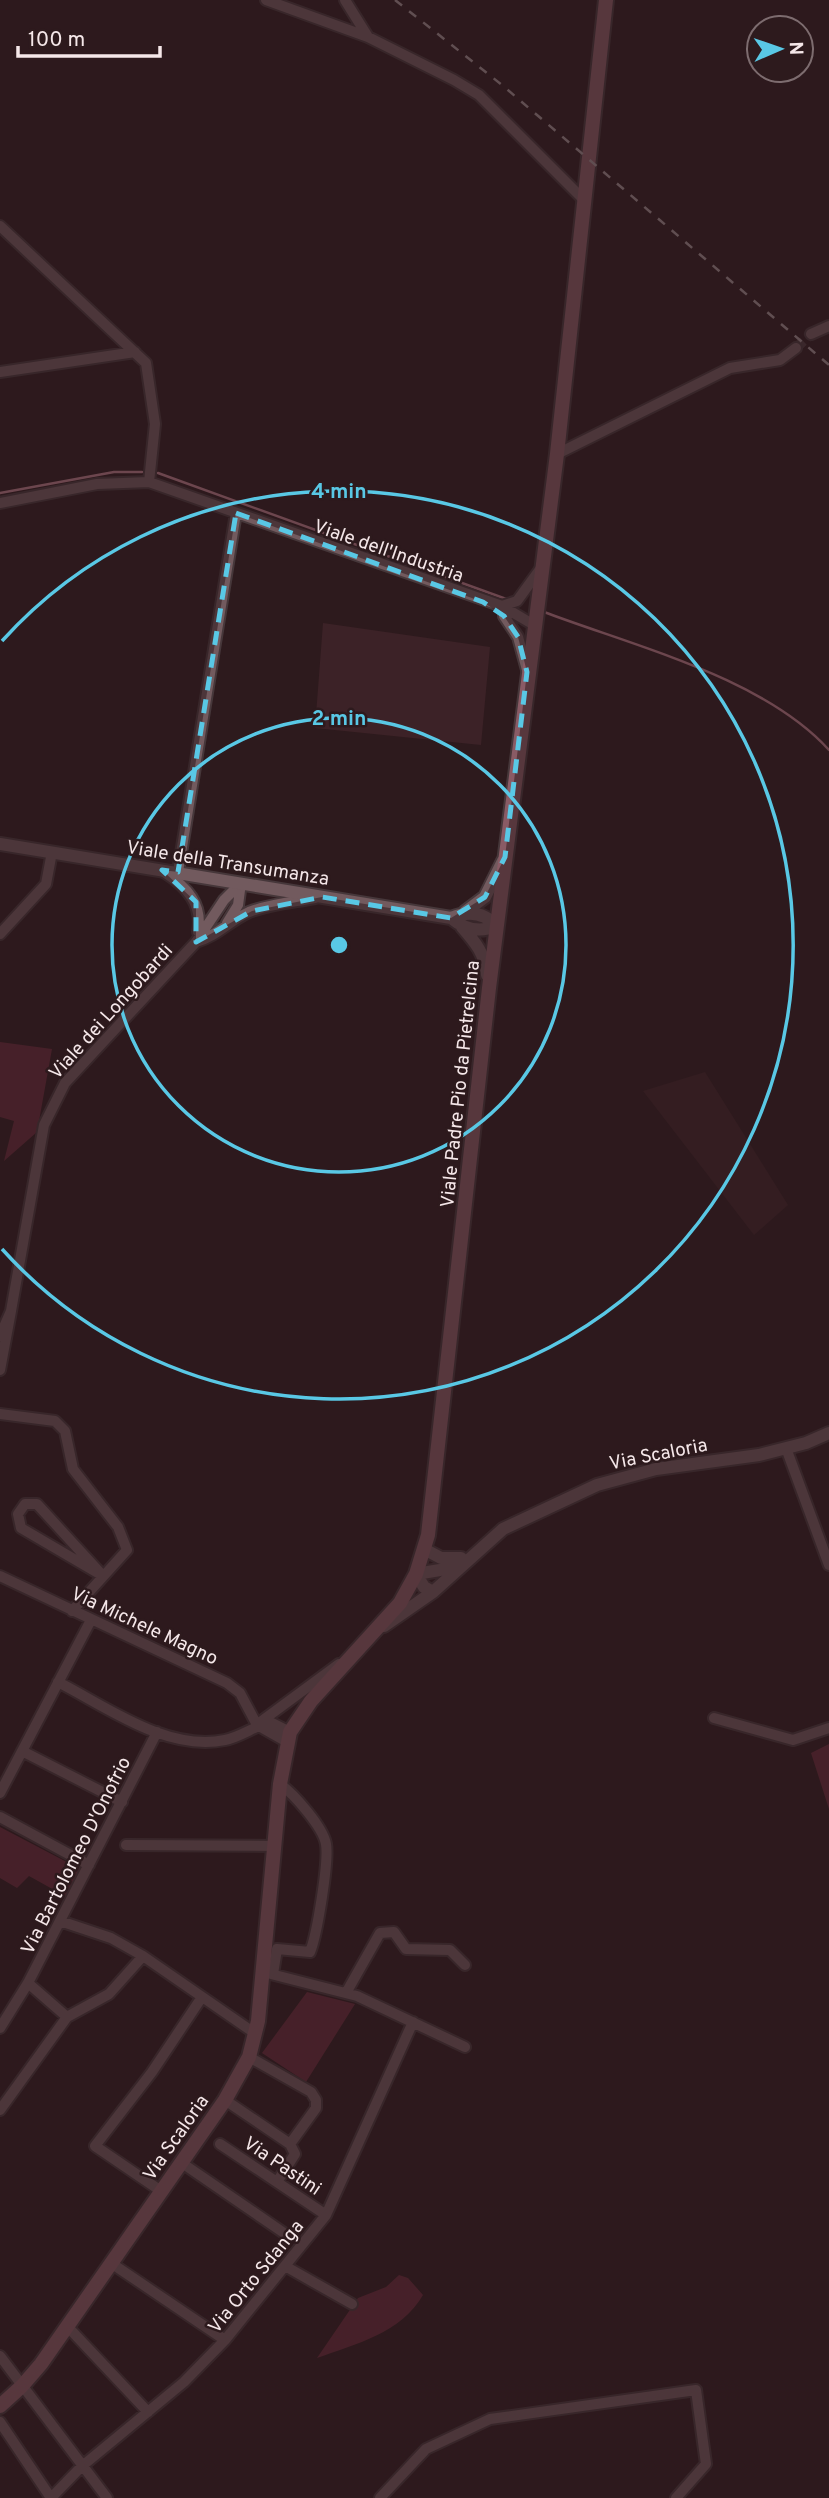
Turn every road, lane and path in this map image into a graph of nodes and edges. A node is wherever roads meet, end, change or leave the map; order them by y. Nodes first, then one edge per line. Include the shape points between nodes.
1 (266, 0) edge
2 (345, 0) edge
3 (606, 0) edge
4 (368, 37) junction
5 (583, 199) junction
6 (0, 226) edge
7 (16, 239) junction
8 (0, 242) edge
9 (829, 326) edge
10 (811, 334) tunnel mouth
11 (796, 348) tunnel mouth
12 (135, 352) junction
13 (0, 372) edge
14 (557, 454) junction
15 (149, 482) junction
16 (0, 503) edge
17 (236, 513) junction
18 (541, 568) junction
19 (503, 611) junction
20 (534, 625) junction
21 (527, 673) junction
22 (0, 844) edge
23 (52, 852) junction
24 (505, 857) junction
25 (162, 870) junction
26 (178, 872) junction
27 (241, 883) junction
28 (322, 897) junction
29 (465, 912) junction
30 (451, 918) junction
31 (227, 923) junction
32 (496, 926) junction
33 (462, 928) junction
34 (0, 934) edge
35 (196, 942) junction
36 (489, 988) junction
37 (11, 1311) junction
38 (0, 1336) edge
39 (0, 1370) edge
40 (0, 1414) edge
41 (829, 1433) edge
42 (786, 1448) junction
43 (424, 1549) junction
44 (468, 1558) junction
45 (829, 1565) edge
46 (416, 1574) junction
47 (0, 1576) edge
48 (103, 1576) junction
49 (433, 1592) junction
50 (72, 1611) junction
51 (91, 1620) junction
52 (378, 1630) junction
53 (353, 1655) junction
54 (58, 1682) junction
55 (714, 1718) dead end
56 (257, 1726) junction
57 (829, 1728) edge
58 (157, 1732) junction
59 (288, 1737) junction
60 (22, 1751) junction
61 (0, 1764) edge
62 (12, 1770) junction
63 (280, 1784) junction
64 (0, 1793) edge
65 (122, 1802) junction
66 (0, 1817) edge
67 (126, 1845) dead end
68 (275, 1846) junction
69 (89, 1865) junction
70 (60, 1922) junction
71 (143, 1956) junction
72 (465, 1965) dead end
73 (269, 1973) junction
74 (28, 1983) junction
75 (346, 1993) junction
76 (202, 1997) junction
77 (67, 2017) junction
78 (413, 2022) junction
79 (0, 2028) edge
80 (256, 2035) junction
81 (465, 2047) dead end
82 (249, 2057) junction
83 (225, 2101) junction
84 (0, 2110) edge
85 (220, 2144) dead end
86 (290, 2144) junction
87 (182, 2163) junction
88 (277, 2182) junction
89 (161, 2191) junction
90 (326, 2215) junction
91 (284, 2233) dead end
92 (111, 2263) junction
93 (285, 2266) junction
94 (352, 2304) dead end
95 (67, 2326) junction
96 (226, 2340) junction
97 (0, 2357) edge
98 (22, 2386) junction
99 (0, 2406) edge
100 (148, 2412) junction
101 (0, 2422) edge
102 (80, 2467) junction
103 (51, 2498) edge
104 (107, 2498) edge
105 (380, 2498) edge
106 (676, 2498) edge

1 - 4 street
2 - 4 street
3 - 5 main road, Viale Padre Pio da Pietrelcina
4 - 5 street via 479,95
5 - 14 main road, Viale Padre Pio da Pietrelcina
6 - 7 street
7 - 8 street
7 - 12 street
9 - 10 street
11 - 14 street via 780,360 730,368
12 - 13 street
12 - 15 street via 146,363 155,424
14 - 18 main road, Viale Padre Pio da Pietrelcina
15 - 16 street, Viale dell'Industria via 97,484
15 - 17 street, Viale dell'Industria
17 - 19 street, Viale dell'Industria
17 - 26 street
18 - 19 street via 517,601
18 - 20 main road, Viale Padre Pio da Pietrelcina
19 - 20 street, Viale dell'Industria
19 - 21 street via 518,637
20 - 21 main road, Viale Padre Pio da Pietrelcina
21 - 24 main road, Viale Padre Pio da Pietrelcina
22 - 23 street, Viale della Transumanza
23 - 25 street, Viale della Transumanza
23 - 34 street via 46,884
24 - 29 street via 485,897
24 - 32 main road, Viale Padre Pio da Pietrelcina
25 - 26 street, Viale della Transumanza
25 - 35 street, Viale dei Longobardi via 196,902 200,923
26 - 27 street, Viale della Transumanza
27 - 28 street, Viale della Transumanza
27 - 31 street via 238,905
27 - 35 street, Viale dei Longobardi
28 - 30 street, Viale della Transumanza
28 - 31 street, Viale dei Longobardi via 252,911
29 - 30 street
29 - 32 street via 488,918
30 - 33 street
31 - 35 street, Viale dei Longobardi via 214,937
32 - 33 street
32 - 36 main road, Viale Padre Pio da Pietrelcina
33 - 36 street via 478,944
35 - 37 street, Viale dei Longobardi via 65,1083 44,1125
36 - 43 main road, Viale Padre Pio da Pietrelcina
37 - 38 street, Viale dei Longobardi
37 - 39 street, Viale dei Longobardi
40 - 48 street via 55,1421 65,1431 73,1469 118,1527 127,1550
41 - 42 street, Via Scaloria
42 - 44 street, Via Scaloria via 656,1469 597,1485 503,1529
42 - 45 street
43 - 44 street via 442,1558
43 - 46 main road, Via Scaloria
44 - 46 street, Via Scaloria
44 - 49 street, Via Scaloria
46 - 49 street
46 - 52 main road, Via Scaloria
47 - 50 street, Via Michele Magno
48 - 48 street via 37,1504 25,1503 18,1514 21,1528
48 - 50 street
49 - 52 street, Via Scaloria
50 - 51 street, Via Michele Magno
51 - 54 street
51 - 56 street, Via Michele Magno via 227,1683 240,1693
52 - 53 main road, Via Scaloria
53 - 56 street, Via Scaloria
53 - 59 main road, Via Scaloria via 298,1717
54 - 58 street, Via Scaloria
54 - 60 street
55 - 57 street via 793,1740
56 - 58 street, Via Scaloria via 225,1740 192,1741
56 - 59 street via 270,1722
58 - 65 street, Via Bartolomeo D'Onofrio
59 - 63 main road, Via Scaloria
60 - 62 street
60 - 65 street
61 - 62 street
62 - 64 street
63 - 68 main road, Via Scaloria
63 - 73 street via 295,1794 326,1843 318,1934 310,1952 277,1949
65 - 69 street, Via Bartolomeo D'Onofrio
66 - 69 street
67 - 68 street
68 - 73 main road, Via Scaloria
69 - 70 street, Via Bartolomeo D'Onofrio
70 - 71 street via 111,1938
70 - 74 street, Via Bartolomeo D'Onofrio
71 - 76 street
71 - 77 street via 109,1994
72 - 75 street via 450,1950 406,1949 394,1932 380,1933
73 - 75 street
73 - 80 main road, Via Scaloria
74 - 77 street
74 - 79 street, Via Bartolomeo D'Onofrio
75 - 78 street
76 - 80 street
76 - 89 street via 95,2146
77 - 84 street
78 - 81 street
78 - 90 street, Via Orto Sdanga
80 - 82 main road, Via Scaloria
82 - 83 main road, Via Scaloria
82 - 86 street via 316,2099 316,2108
83 - 86 street
83 - 87 main road, Via Scaloria
85 - 88 street, Via Pastini
86 - 88 street via 295,2154
87 - 89 main road, Via Scaloria
87 - 91 street
88 - 90 street, Via Pastini
89 - 92 main road, Via Scaloria
90 - 93 street, Via Orto Sdanga
92 - 95 main road, Via Scaloria
92 - 96 street
93 - 94 street
93 - 96 street, Via Orto Sdanga
95 - 98 main road, Via Scaloria
95 - 100 street
96 - 100 street, Via Orto Sdanga
97 - 98 street
98 - 99 main road, Via Scaloria
98 - 102 street
100 - 102 street, Via Orto Sdanga
101 - 103 street
102 - 103 street, Via Orto Sdanga
102 - 104 street
105 - 106 street via 426,2449 489,2419 696,2390 706,2464

